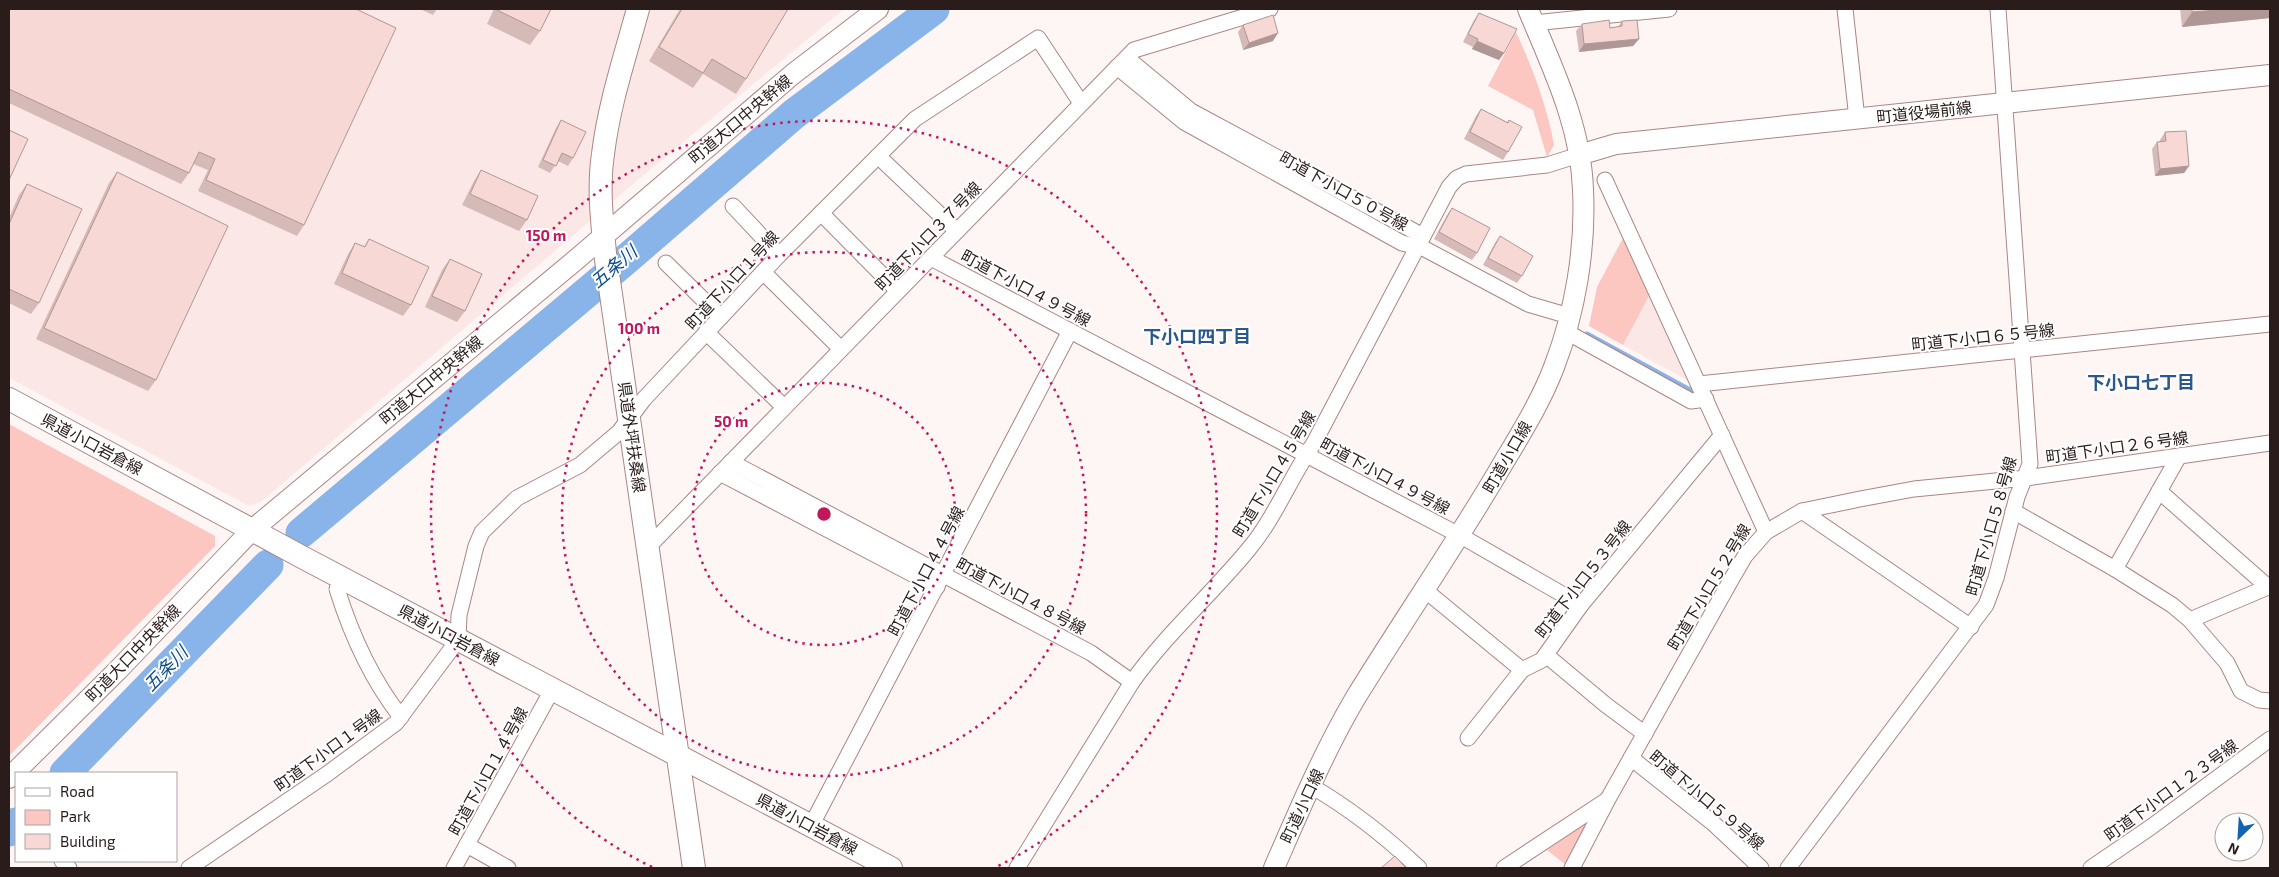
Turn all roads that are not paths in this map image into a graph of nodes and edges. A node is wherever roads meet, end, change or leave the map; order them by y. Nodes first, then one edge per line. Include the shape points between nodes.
1 (638, 9) edge
2 (878, 9) edge
3 (1270, 9) edge
4 (1669, 9) edge
5 (1845, 9) edge
6 (1998, 9) edge
7 (1531, 16) edge
8 (1122, 62) junction
9 (2270, 75) edge
10 (1081, 103) junction
11 (2004, 103) junction
12 (1858, 119) junction
13 (1579, 155) junction
14 (878, 156) junction
15 (1605, 180) dead end
16 (733, 206) dead end
17 (821, 213) junction
18 (957, 231) junction
19 (1420, 242) junction
20 (604, 245) junction
21 (779, 255) junction
22 (931, 258) junction
23 (666, 263) dead end
24 (763, 272) junction
25 (898, 292) junction
26 (721, 317) junction
27 (1567, 324) junction
28 (2270, 324) edge
29 (1070, 331) junction
30 (706, 332) junction
31 (841, 349) junction
32 (2022, 350) junction
33 (1699, 384) junction
34 (9, 399) edge
35 (1706, 399) junction
36 (784, 407) junction
37 (629, 419) junction
38 (1722, 435) junction
39 (2270, 443) edge
40 (1306, 454) junction
41 (2179, 456) junction
42 (725, 467) junction
43 (2026, 478) junction
44 (2159, 491) junction
45 (1802, 511) junction
46 (2014, 511) junction
47 (1766, 532) junction
48 (259, 534) junction
49 (1461, 536) junction
50 (648, 547) junction
51 (2115, 569) junction
52 (342, 578) junction
53 (940, 581) junction
54 (2269, 587) edge
55 (1426, 591) junction
56 (1581, 605) junction
57 (2190, 620) junction
58 (1971, 627) junction
59 (458, 640) junction
60 (1546, 655) junction
61 (1522, 670) junction
62 (1132, 682) junction
63 (552, 690) junction
64 (2270, 701) edge
65 (401, 716) junction
66 (1645, 734) junction
67 (1468, 738) dead end
68 (2270, 739) edge
69 (678, 756) junction
70 (1631, 758) junction
71 (15, 772) edge
72 (1310, 786) junction
73 (1608, 799) junction
74 (811, 826) junction
75 (466, 845) junction
76 (881, 866) edge
77 (189, 868) edge
78 (454, 868) edge
79 (508, 868) edge
80 (694, 868) edge
81 (1018, 868) edge
82 (1274, 868) edge
83 (1419, 868) edge
84 (1504, 868) edge
85 (1572, 868) edge
86 (1761, 868) edge
87 (1788, 868) edge
88 (2091, 868) edge

1 - 20 main road, 県道外坪扶桑線 via 604,141 600,198
2 - 20 street, 町道大口中央幹線 via 793,74
3 - 8 street, 町道下小口３７号線 via 1134,50
4 - 7 street
5 - 12 street
6 - 11 street, 町道下小口５８号線
7 - 13 street, 町道小口線 via 1560,85
8 - 10 street, 町道下小口３７号線
8 - 19 street via 1191,111
8 - 19 street, 町道下小口５０号線 via 1184,122 1402,243
9 - 11 street, 町道役場前線
10 - 14 street, 町道下小口１号線 via 1038,38 915,119
10 - 18 street, 町道下小口３７号線
11 - 12 street, 町道役場前線
11 - 32 street, 町道下小口５８号線
12 - 13 street, 町道役場前線 via 1616,144
13 - 19 street, 町道下小口４５号線 via 1547,165 1466,174 1457,178
13 - 27 street, 町道小口線 via 1584,189 1582,240
14 - 17 street, 町道下小口１号線
14 - 18 street
15 - 33 street, 町道下小口５２号線
16 - 21 street
17 - 21 street, 町道下小口１号線
17 - 25 street
18 - 22 street, 町道下小口３７号線
19 - 27 street, 町道下小口５０号線 via 1423,248
19 - 40 street, 町道下小口４５号線
20 - 37 main road, 県道外坪扶桑線
20 - 48 street, 町道大口中央幹線
21 - 24 street, 町道下小口１号線
22 - 25 street, 町道下小口３７号線
22 - 29 street, 町道下小口４９号線
23 - 26 street
24 - 26 street, 町道下小口１号線
24 - 31 street
25 - 31 street, 町道下小口３７号線
26 - 30 street, 町道下小口１号線
27 - 35 street, 町道下小口５０号線 via 1691,401
27 - 49 street, 町道小口線 via 1540,399
28 - 32 street, 町道下小口６５号線
29 - 40 street, 町道下小口４９号線
29 - 53 street, 町道下小口４４号線
30 - 36 street
30 - 37 street, 町道下小口１号線
31 - 36 street, 町道下小口３７号線
32 - 33 street, 町道下小口６５号線
32 - 43 street, 町道下小口５８号線 via 2030,464
33 - 35 street, 町道下小口５２号線
34 - 48 main road, 県道小口岩倉線
35 - 38 street, 町道下小口５２号線
36 - 42 street, 町道下小口３７号線
37 - 50 main road, 県道外坪扶桑線
37 - 59 street, 町道下小口１号線 via 619,432 580,465 517,498 482,532 459,614
38 - 47 street, 町道下小口５２号線
38 - 56 street, 町道下小口５３号線
39 - 41 street, 町道下小口２６号線
40 - 49 street, 町道下小口４９号線
40 - 62 street, 町道下小口４５号線 via 1258,538 1151,656
41 - 43 street, 町道下小口２６号線
41 - 44 street
42 - 50 street, 町道下小口３７号線
42 - 53 street, 町道下小口４８号線
43 - 45 street, 町道下小口２６号線 via 1914,489
43 - 46 street, 町道下小口５８号線
44 - 51 street
44 - 54 street
45 - 47 street, 町道下小口２６号線
45 - 58 street
46 - 51 street
46 - 58 street, 町道下小口５８号線 via 1994,587
47 - 66 street, 町道下小口５２号線 via 1745,556
48 - 52 main road, 県道小口岩倉線
48 - 71 street, 町道大口中央幹線
49 - 55 street, 町道小口線
49 - 56 street, 町道下小口４９号線
50 - 69 main road, 県道外坪扶桑線
51 - 57 street
52 - 59 main road, 県道小口岩倉線
52 - 65 street via 337,589 357,644
53 - 62 street, 町道下小口４８号線 via 1091,653
53 - 74 street, 町道下小口４４号線
54 - 57 street
55 - 61 street
55 - 72 street, 町道小口線 via 1355,699
56 - 60 street, 町道下小口５３号線
57 - 64 street via 2227,663 2241,691 2259,700
58 - 87 street, 町道下小口５８号線
59 - 63 main road, 県道小口岩倉線
59 - 65 street, 町道下小口１号線
60 - 61 street, 町道下小口５３号線
60 - 66 street
61 - 67 street, 町道下小口５３号線
62 - 81 street, 町道下小口４５号線
63 - 69 main road, 県道小口岩倉線
63 - 75 street, 町道下小口１４号線
65 - 77 street, 町道下小口１号線 via 327,774
66 - 70 street, 町道下小口５２号線
68 - 88 street, 町道下小口１２３号線
69 - 74 main road, 県道小口岩倉線
69 - 80 main road, 県道外坪扶桑線
70 - 73 street, 町道下小口５２号線
70 - 86 street, 町道下小口５９号線 via 1713,823
72 - 82 street, 町道小口線
72 - 83 street via 1385,836
73 - 84 street
73 - 85 street, 町道下小口５２号線
74 - 76 main road, 県道小口岩倉線
75 - 78 street, 町道下小口１４号線
75 - 79 street

